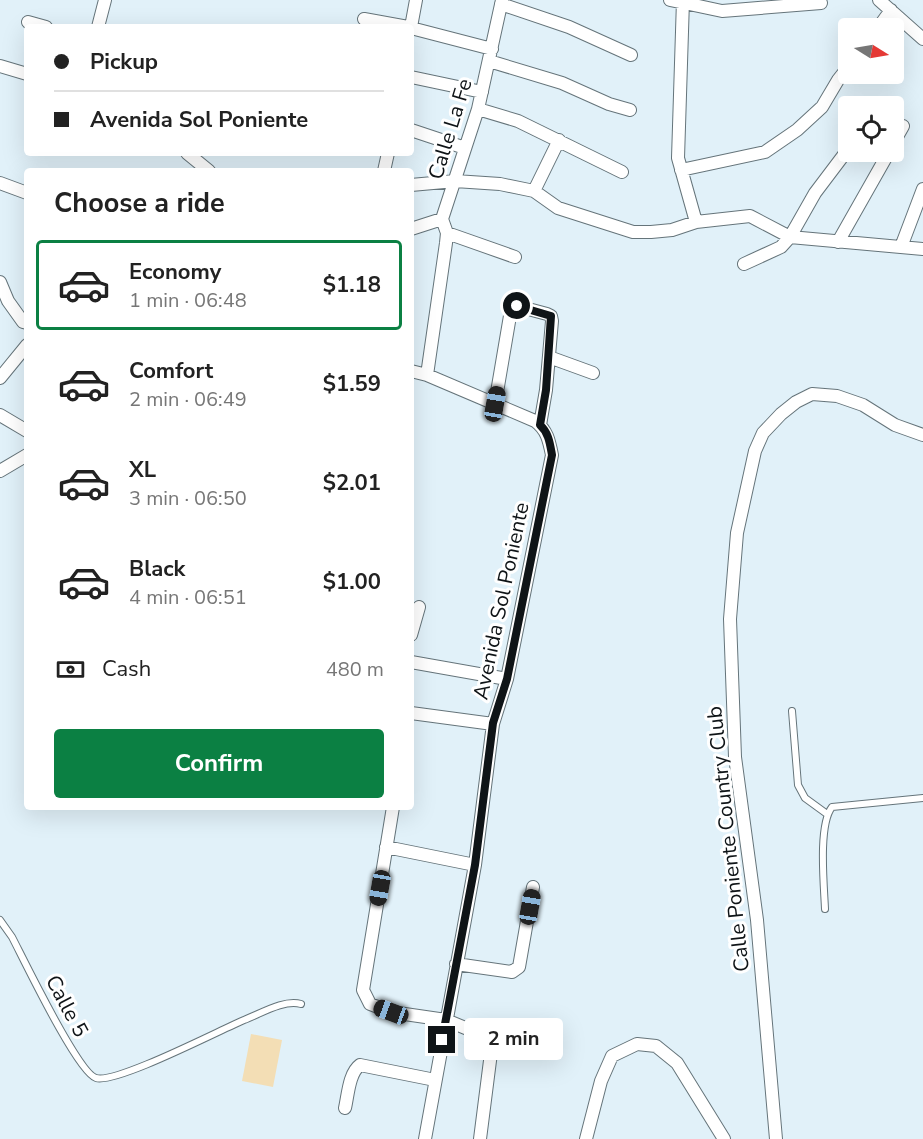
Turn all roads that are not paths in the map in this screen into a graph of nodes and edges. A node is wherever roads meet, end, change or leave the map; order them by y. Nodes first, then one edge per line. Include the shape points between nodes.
1 (105, 0) edge
2 (416, 0) edge
3 (879, 0) edge
4 (679, 1) edge
5 (502, 2) edge
6 (821, 3) dead end
7 (891, 10) junction
8 (885, 18) edge
9 (364, 19) dead end
10 (28, 22) dead end
11 (35, 24) edge
12 (102, 24) edge
13 (393, 24) edge
14 (411, 24) edge
15 (414, 28) edge
16 (923, 39) edge
17 (491, 55) junction
18 (631, 55) dead end
19 (0, 66) edge
20 (24, 73) edge
21 (414, 78) edge
22 (838, 80) edge
23 (482, 92) junction
24 (478, 109) junction
25 (630, 110) dead end
26 (414, 131) edge
27 (559, 140) junction
28 (465, 148) junction
29 (191, 156) edge
30 (839, 162) edge
31 (883, 162) edge
32 (206, 168) edge
33 (681, 170) junction
34 (622, 172) dead end
35 (455, 181) junction
36 (0, 183) edge
37 (414, 185) edge
38 (923, 189) edge
39 (534, 191) junction
40 (24, 192) edge
41 (442, 219) junction
42 (696, 222) junction
43 (414, 228) edge
44 (447, 233) junction
45 (790, 237) junction
46 (838, 242) junction
47 (901, 246) junction
48 (923, 249) edge
49 (515, 257) dead end
50 (744, 264) dead end
51 (0, 282) edge
52 (24, 322) edge
53 (24, 349) edge
54 (549, 357) junction
55 (414, 372) edge
56 (593, 373) dead end
57 (427, 375) junction
58 (0, 378) edge
59 (495, 404) junction
60 (0, 415) edge
61 (540, 425) junction
62 (24, 429) edge
63 (923, 435) edge
64 (24, 457) edge
65 (0, 471) edge
66 (419, 607) dead end
67 (414, 624) edge
68 (414, 663) edge
69 (507, 679) junction
70 (792, 711) dead end
71 (414, 713) edge
72 (493, 723) junction
73 (923, 798) edge
74 (392, 810) edge
75 (827, 814) junction
76 (386, 847) junction
77 (475, 865) junction
78 (533, 887) dead end
79 (825, 909) dead end
80 (0, 920) edge
81 (456, 964) junction
82 (301, 1004) dead end
83 (446, 1020) junction
84 (435, 1080) junction
85 (345, 1108) dead end
86 (425, 1139) edge
87 (480, 1139) edge
88 (586, 1139) edge
89 (724, 1139) edge
90 (776, 1139) edge

1 - 12 street
2 - 14 street
3 - 7 street
4 - 6 street via 722,11
4 - 33 street
5 - 17 street, Calle La Fe
5 - 18 street
7 - 8 street
7 - 16 street
9 - 13 street
10 - 11 street
15 - 17 street
17 - 23 street, Calle La Fe
17 - 25 street
19 - 20 street
21 - 23 street
22 - 33 street via 822,106 765,152
23 - 24 street, Calle La Fe
24 - 27 street via 518,121
24 - 28 street, Calle La Fe
26 - 28 street
27 - 34 street
27 - 39 street
28 - 35 street, Calle La Fe
29 - 32 street
30 - 45 street
31 - 46 street
33 - 42 street
35 - 37 street
35 - 39 street
35 - 41 street, Calle La Fe
36 - 40 street
38 - 47 street
39 - 42 street via 558,208 633,232 672,230
41 - 43 street
41 - 44 street
42 - 45 street via 750,216
44 - 49 street
44 - 57 street
45 - 46 street
45 - 50 street via 781,247
46 - 47 street
47 - 48 street
51 - 52 street
53 - 58 street
54 - 56 street
54 - 59 street via 551,316 514,307
54 - 61 street
55 - 57 street
57 - 59 street
59 - 61 street
60 - 62 street
61 - 69 street, Avenida Sol Poniente via 552,455
63 - 90 street, Calle Poniente Country Club via 837,396 812,394 796,402 763,433 755,451 737,533 730,619 735,757 758,920
64 - 65 street
66 - 67 street
68 - 69 street
69 - 72 street, Avenida Sol Poniente
70 - 75 lane via 798,785 805,798
71 - 72 street
72 - 77 street, Avenida Sol Poniente
73 - 75 lane via 832,807
74 - 76 street
75 - 79 lane via 823,841
76 - 77 street
76 - 83 street via 363,990 370,1004 391,1012
77 - 81 street, Avenida Sol Poniente
78 - 81 street via 519,967 512,972
80 - 82 lane, Calle 5 via 75,1056 90,1076 104,1080 263,1013 294,1002
81 - 83 street, Avenida Sol Poniente
83 - 84 street, Avenida Sol Poniente
83 - 87 street via 487,1036 492,1045
84 - 85 street via 360,1065 353,1074
84 - 86 street, Avenida Sol Poniente
88 - 89 street via 601,1081 612,1056 637,1044 656,1046 677,1063

